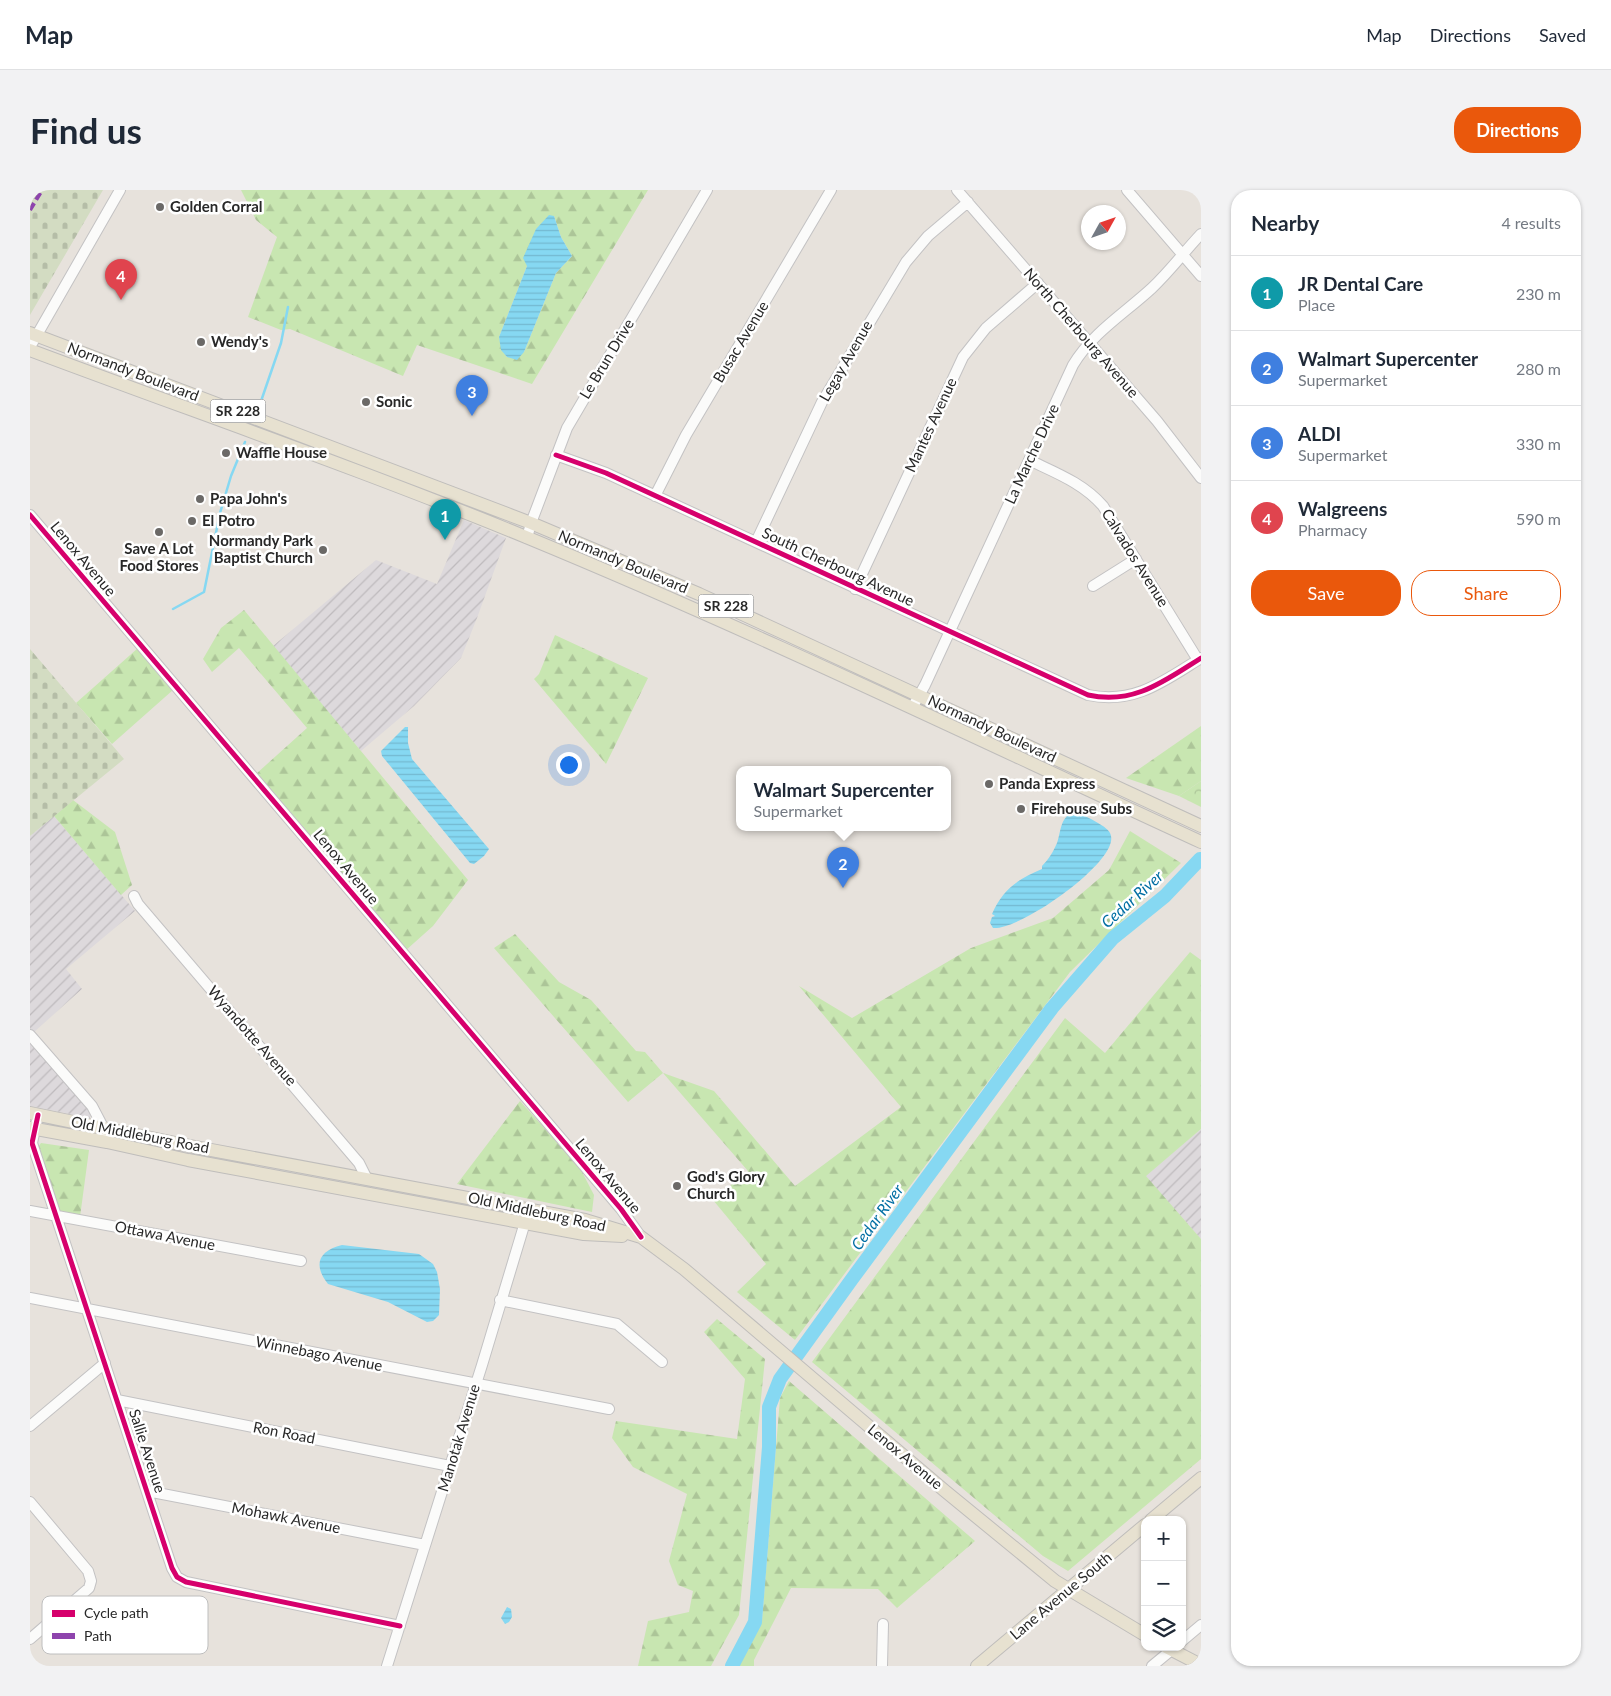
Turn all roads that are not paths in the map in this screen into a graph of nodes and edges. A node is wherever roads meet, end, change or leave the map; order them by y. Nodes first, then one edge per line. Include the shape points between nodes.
1 (120, 190) edge
2 (707, 190) edge
3 (831, 190) edge
4 (957, 190) edge
5 (1127, 190) edge
6 (968, 202) junction
7 (1201, 234) edge
8 (1183, 255) junction
9 (1201, 276) edge
10 (1038, 283) junction
11 (33, 334) edge
12 (1089, 343) junction
13 (30, 348) edge
14 (556, 455) junction
15 (1029, 460) junction
16 (1201, 478) edge
17 (655, 496) junction
18 (30, 516) edge
19 (531, 523) junction
20 (527, 538) junction
21 (756, 542) junction
22 (1136, 559) junction
23 (1093, 586) dead end
24 (855, 589) junction
25 (949, 632) junction
26 (1200, 659) edge
27 (919, 694) junction
28 (912, 708) junction
29 (1201, 826) edge
30 (1201, 842) edge
31 (134, 896) dead end
32 (30, 1035) edge
33 (34, 1114) edge
34 (103, 1127) junction
35 (32, 1129) edge
36 (107, 1142) junction
37 (253, 1157) junction
38 (251, 1171) junction
39 (367, 1179) junction
40 (373, 1194) junction
41 (529, 1209) junction
42 (30, 1211) edge
43 (55, 1216) junction
44 (525, 1223) junction
45 (641, 1237) junction
46 (301, 1262) dead end
47 (30, 1298) edge
48 (500, 1300) junction
49 (86, 1309) junction
50 (662, 1362) dead end
51 (105, 1363) junction
52 (476, 1384) junction
53 (117, 1400) junction
54 (609, 1409) dead end
55 (30, 1426) edge
56 (450, 1466) junction
57 (1201, 1478) edge
58 (147, 1491) junction
59 (30, 1502) edge
60 (1156, 1516) edge
61 (1141, 1528) edge
62 (425, 1545) junction
63 (1068, 1589) junction
64 (80, 1596) edge
65 (883, 1624) dead end
66 (1201, 1625) edge
67 (400, 1626) junction
68 (42, 1629) edge
69 (1141, 1633) edge
70 (1186, 1638) edge
71 (30, 1639) edge
72 (1168, 1651) edge
73 (1176, 1651) edge
74 (1201, 1665) edge
75 (387, 1666) edge
76 (882, 1666) edge
77 (976, 1666) edge
78 (1152, 1666) edge

1 - 11 street
2 - 14 street, Le Brun Drive via 578,407
3 - 17 street, Busac Avenue via 686,434
4 - 6 street, North Cherbourg Avenue
5 - 8 street
6 - 10 street, North Cherbourg Avenue
6 - 21 street, Legay Avenue via 928,236 906,262 822,402
7 - 8 street, La Marche Drive
8 - 9 street
8 - 12 street, La Marche Drive
10 - 12 street, North Cherbourg Avenue
10 - 24 street, Mantes Avenue via 986,328 964,357
11 - 13 street
11 - 19 main road, Normandy Boulevard / SR 228
12 - 15 street, La Marche Drive via 1073,365
12 - 16 street, North Cherbourg Avenue via 1157,421
13 - 20 main road, Normandy Boulevard / SR 228
14 - 17 street, South Cherbourg Avenue via 606,473
14 - 19 street, Le Brun Drive
15 - 22 street, Calvados Avenue via 1069,478 1094,495
15 - 25 street, La Marche Drive
17 - 21 street, South Cherbourg Avenue
18 - 45 street, Lenox Avenue via 622,1210
19 - 20 street, Le Brun Drive
19 - 27 main road, Normandy Boulevard / SR 228 via 697,593
20 - 28 main road, Normandy Boulevard / SR 228 via 760,638
21 - 24 street, South Cherbourg Avenue
22 - 23 street
22 - 26 street, Calvados Avenue
24 - 25 street, South Cherbourg Avenue
25 - 26 street, South Cherbourg Avenue via 1079,692 1100,698 1145,691
25 - 27 street, La Marche Drive
27 - 28 street, La Marche Drive
27 - 29 main road, Normandy Boulevard / SR 228
28 - 30 main road, Normandy Boulevard / SR 228
31 - 39 street, Wyandotte Avenue via 353,1155
32 - 34 street via 92,1106
33 - 34 main road, Old Middleburg Road
33 - 35 street, Sallie Avenue
34 - 36 street
34 - 37 main road, Old Middleburg Road
35 - 36 main road, Old Middleburg Road
35 - 43 street, Sallie Avenue via 32,1143
36 - 38 main road, Old Middleburg Road
37 - 38 main road
37 - 39 main road, Old Middleburg Road
38 - 40 main road, Old Middleburg Road
39 - 40 main road
39 - 41 main road, Old Middleburg Road
40 - 44 main road, Old Middleburg Road
41 - 44 street, Manotak Avenue
41 - 45 main road, Old Middleburg Road via 585,1220
42 - 43 street, Ottawa Avenue
43 - 46 street, Ottawa Avenue
43 - 49 street, Sallie Avenue
44 - 45 main road, Old Middleburg Road via 584,1234
44 - 48 street, Manotak Avenue
45 - 63 main road, Lenox Avenue
47 - 49 street, Winnebago Avenue
48 - 50 street via 617,1324
48 - 52 street, Manotak Avenue
49 - 51 street, Sallie Avenue
49 - 52 street, Winnebago Avenue
51 - 53 street, Sallie Avenue
51 - 55 street
52 - 54 street, Winnebago Avenue
52 - 56 street, Manotak Avenue
53 - 56 street, Ron Road
53 - 58 street, Sallie Avenue
56 - 62 street, Manotak Avenue
57 - 60 main road
58 - 62 street, Mohawk Avenue
58 - 67 street, Sallie Avenue via 172,1568 177,1577 186,1582
59 - 64 street via 88,1571 89,1588
61 - 63 main road, Lane Avenue South
62 - 67 street, Manotak Avenue
63 - 69 main road, Lenox Avenue
63 - 77 main road, Lane Avenue South
65 - 76 street
66 - 70 street
67 - 75 street, Manotak Avenue
68 - 71 street
72 - 78 street
73 - 74 main road

